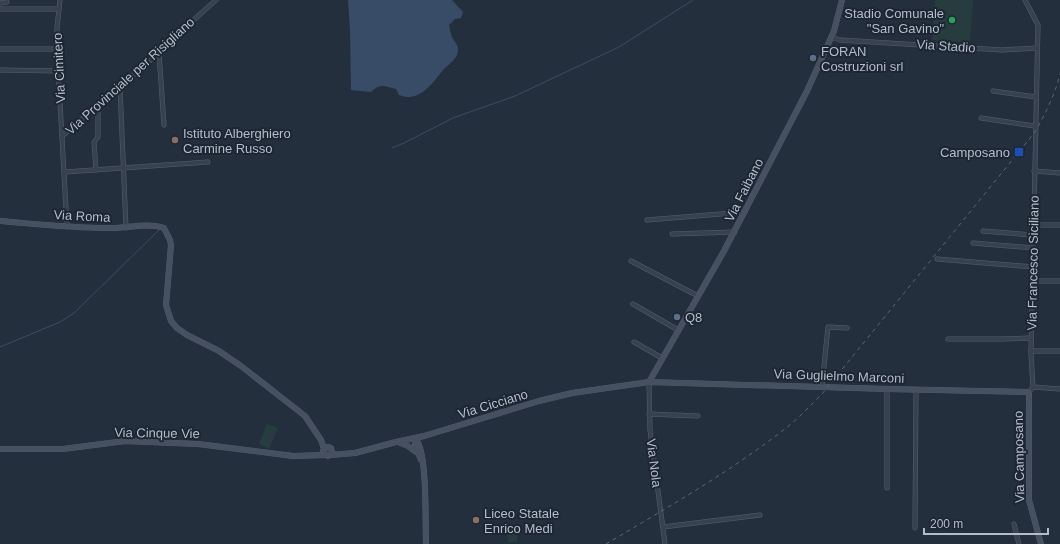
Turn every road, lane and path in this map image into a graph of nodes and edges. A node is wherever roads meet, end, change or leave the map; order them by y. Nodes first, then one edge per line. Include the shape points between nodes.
1 (60, 0) edge
2 (216, 0) edge
3 (842, 0) edge
4 (1025, 0) edge
5 (0, 2) edge
6 (6, 2) dead end
7 (0, 9) edge
8 (58, 9) junction
9 (831, 37) junction
10 (1037, 48) junction
11 (0, 49) edge
12 (57, 49) junction
13 (159, 53) junction
14 (0, 70) edge
15 (59, 71) junction
16 (120, 86) junction
17 (993, 90) dead end
18 (1036, 97) junction
19 (98, 106) junction
20 (982, 118) dead end
21 (164, 125) dead end
22 (1035, 126) junction
23 (62, 136) junction
24 (208, 162) dead end
25 (123, 168) junction
26 (96, 170) junction
27 (1034, 171) junction
28 (65, 172) junction
29 (1060, 172) edge
30 (746, 212) junction
31 (647, 220) dead end
32 (0, 221) edge
33 (1033, 225) junction
34 (1060, 225) edge
35 (67, 227) junction
36 (126, 228) junction
37 (983, 231) dead end
38 (735, 232) junction
39 (672, 234) dead end
40 (1033, 235) junction
41 (973, 243) dead end
42 (1033, 248) junction
43 (937, 259) dead end
44 (632, 261) dead end
45 (1033, 267) junction
46 (1032, 281) junction
47 (1060, 282) edge
48 (698, 296) junction
49 (633, 304) dead end
50 (847, 328) dead end
51 (678, 330) junction
52 (948, 338) dead end
53 (1031, 338) junction
54 (634, 342) dead end
55 (1031, 351) junction
56 (1060, 351) edge
57 (662, 358) junction
58 (649, 382) junction
59 (822, 386) junction
60 (887, 389) junction
61 (1031, 389) junction
62 (1060, 389) edge
63 (916, 390) junction
64 (649, 414) junction
65 (698, 416) dead end
66 (424, 436) junction
67 (415, 438) junction
68 (396, 442) junction
69 (0, 449) edge
70 (328, 451) junction
71 (420, 451) junction
72 (887, 488) dead end
73 (760, 515) dead end
74 (1014, 524) dead end
75 (663, 527) junction
76 (915, 528) dead end
77 (426, 544) edge
78 (665, 544) edge
79 (1019, 544) edge
80 (1041, 544) edge

1 - 8 street, Via Cimitero
2 - 13 street, Via Provinciale per Risigliano
3 - 9 street, Via Faibano
4 - 10 street, Via Francesco Siciliano via 1038,25
5 - 6 street
7 - 8 street
8 - 12 street, Via Cimitero
9 - 10 street, Via Stadio via 840,40 1002,50
9 - 30 street, Via Faibano via 807,91
10 - 18 street, Via Francesco Siciliano
11 - 12 street
12 - 15 street, Via Cimitero
13 - 16 street, Via Provinciale per Risigliano
13 - 21 street
14 - 15 street
15 - 23 street, Via Cimitero
16 - 19 street, Via Provinciale per Risigliano
16 - 25 street
17 - 18 street
18 - 22 street, Via Francesco Siciliano
19 - 23 street, Via Provinciale per Risigliano
19 - 26 street via 98,137 94,142
20 - 22 street
22 - 27 street, Via Francesco Siciliano
23 - 28 street
24 - 25 street
25 - 26 street
25 - 36 street
26 - 28 street
27 - 29 street
27 - 33 street, Via Francesco Siciliano
28 - 35 street
30 - 31 street
30 - 38 street, Via Faibano
32 - 35 street, Via Roma
33 - 34 street
33 - 40 street, Via Francesco Siciliano
35 - 36 street, Via Roma
36 - 70 street, Via Roma via 152,225 164,228 171,245 166,305 171,321 177,328 241,366 305,416
37 - 40 street
38 - 39 street
38 - 48 street, Via Faibano
40 - 42 street, Via Francesco Siciliano
41 - 42 street
42 - 45 street, Via Francesco Siciliano
43 - 45 street
44 - 48 street
45 - 46 street, Via Francesco Siciliano
46 - 47 street
46 - 53 street, Via Francesco Siciliano
48 - 51 street, Via Faibano
49 - 51 street
50 - 59 street via 828,327
51 - 57 street, Via Faibano
52 - 53 street
53 - 55 street, Via Francesco Siciliano
54 - 57 street
55 - 56 street
55 - 61 street, Via Francesco Siciliano
57 - 58 street, Via Faibano
58 - 59 street, Via Guglielmo Marconi
58 - 64 street, Via Nola
58 - 66 street, Via Cicciano via 559,396
59 - 60 street, Via Guglielmo Marconi
60 - 63 street, Via Guglielmo Marconi
60 - 72 street
61 - 62 street
61 - 63 street, Via Guglielmo Marconi via 1012,392
61 - 80 street, Via Camposano via 1029,500
63 - 76 street
64 - 65 street
64 - 75 street, Via Nola via 652,455
66 - 67 street, Via Cicciano
66 - 71 street
67 - 68 street, Via Cicciano
67 - 71 street via 415,444
68 - 70 street, Via Cicciano via 346,454
68 - 71 street
69 - 70 street, Via Cinque Vie via 64,449 125,441 198,444 293,456 313,456
71 - 77 street via 424,467
73 - 75 street
74 - 79 street
75 - 78 street, Via Nola

